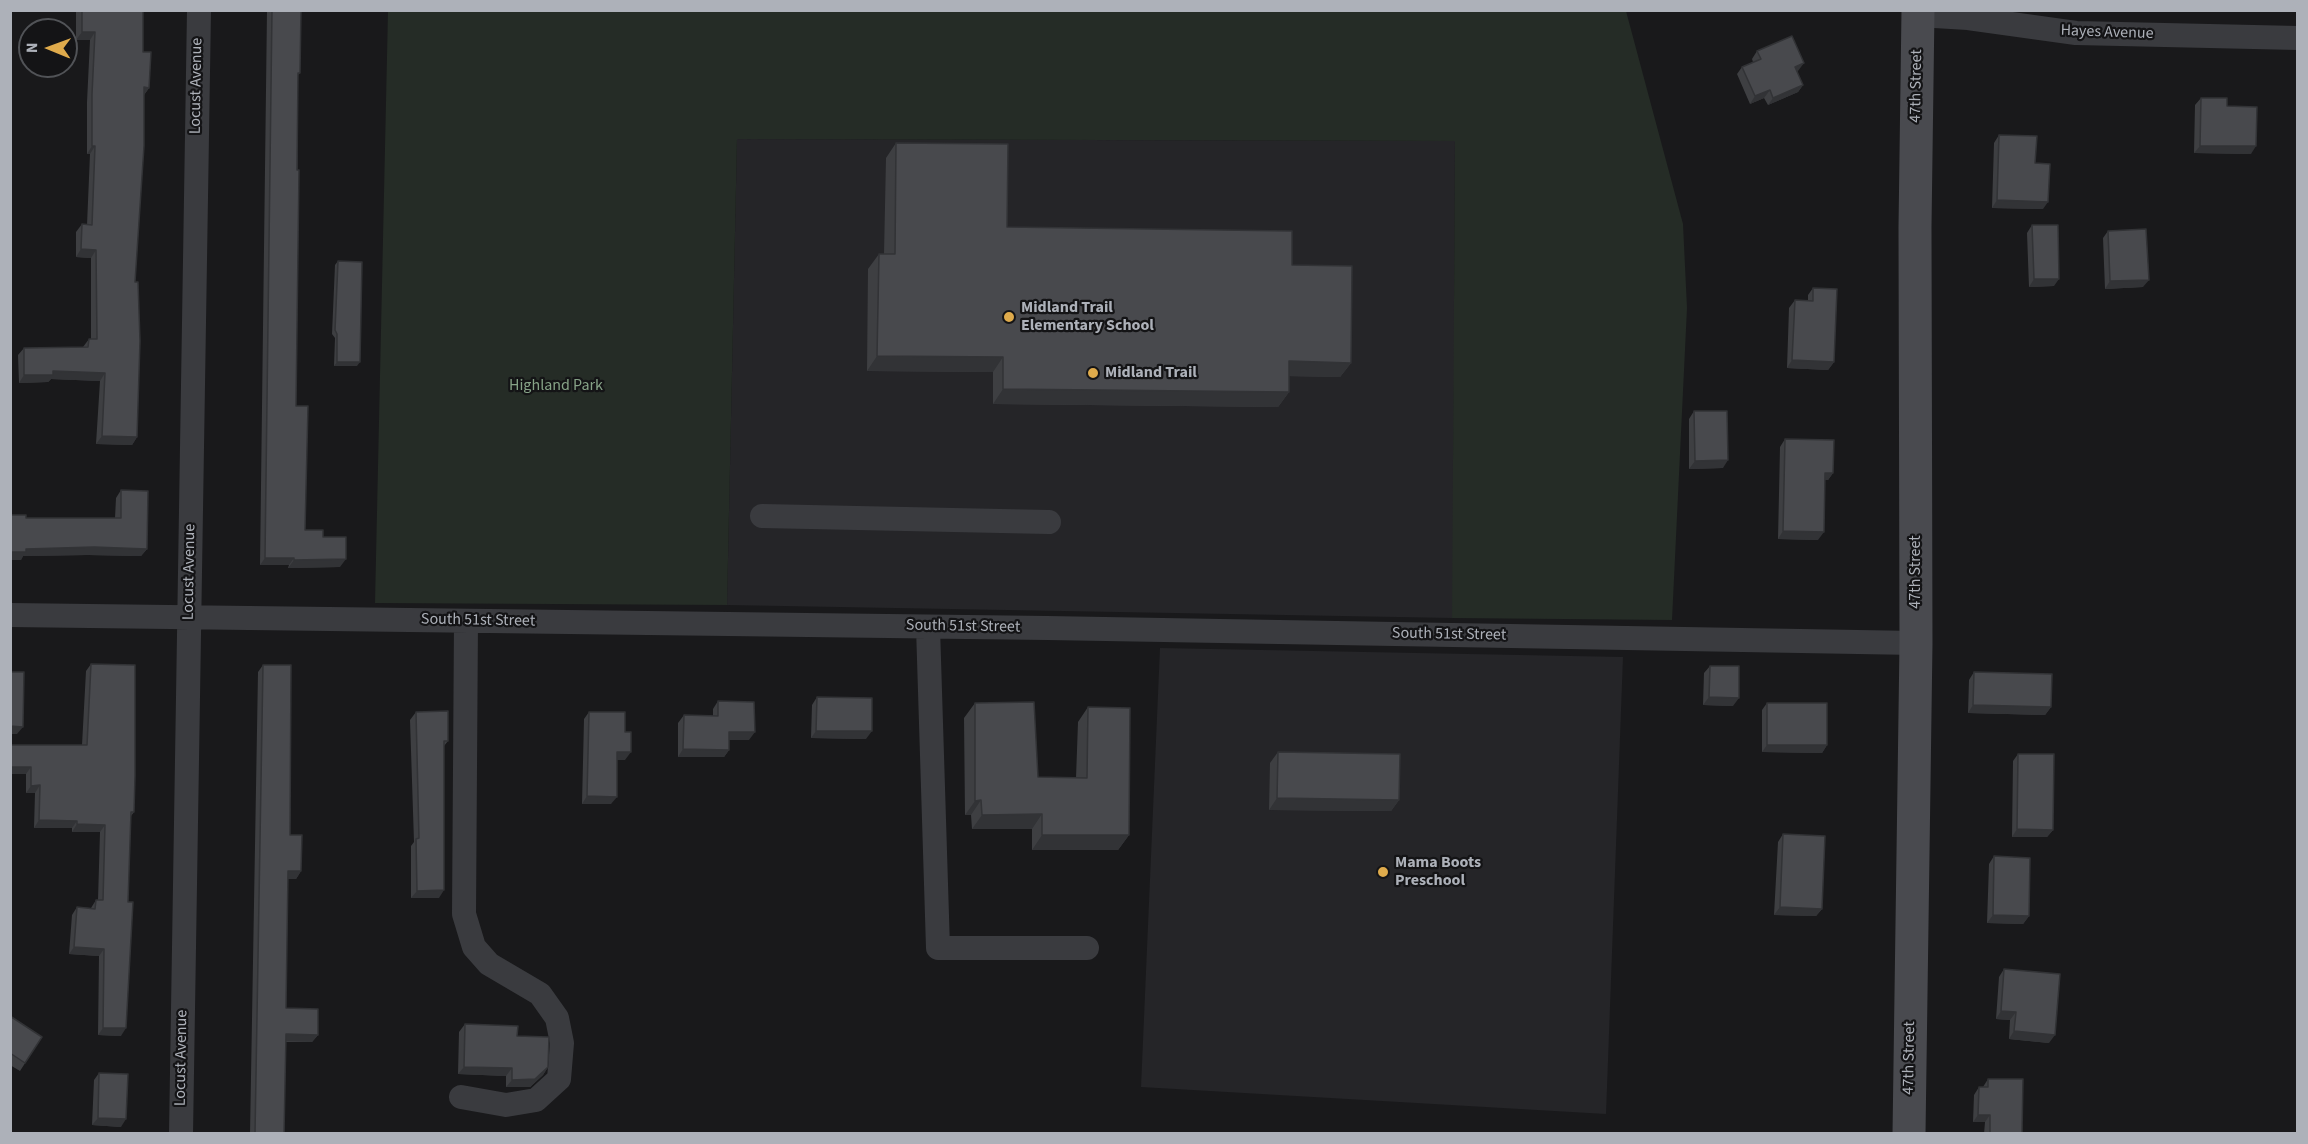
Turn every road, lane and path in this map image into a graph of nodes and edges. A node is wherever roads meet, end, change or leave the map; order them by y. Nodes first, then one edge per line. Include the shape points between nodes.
1 (198, 10) edge
2 (1917, 12) edge
3 (2298, 38) edge
4 (762, 516) dead end
5 (1049, 522) dead end
6 (10, 615) edge
7 (189, 616) junction
8 (466, 621) junction
9 (928, 627) junction
10 (1916, 643) junction
11 (1087, 948) dead end
12 (461, 1096) dead end
13 (181, 1134) edge
14 (1909, 1134) edge

1 - 7 street, Locust Avenue
2 - 3 street, Hayes Avenue via 2076,33
2 - 10 main road, 47th Street
4 - 5 street
6 - 7 street, South 51st Street
7 - 8 street, South 51st Street
7 - 13 street, Locust Avenue
8 - 9 street, South 51st Street
8 - 12 street via 464,914 474,947 489,964 540,994 557,1018 562,1043 559,1080 536,1100 506,1105
9 - 10 street, South 51st Street
9 - 11 street via 938,948
10 - 14 main road, 47th Street

